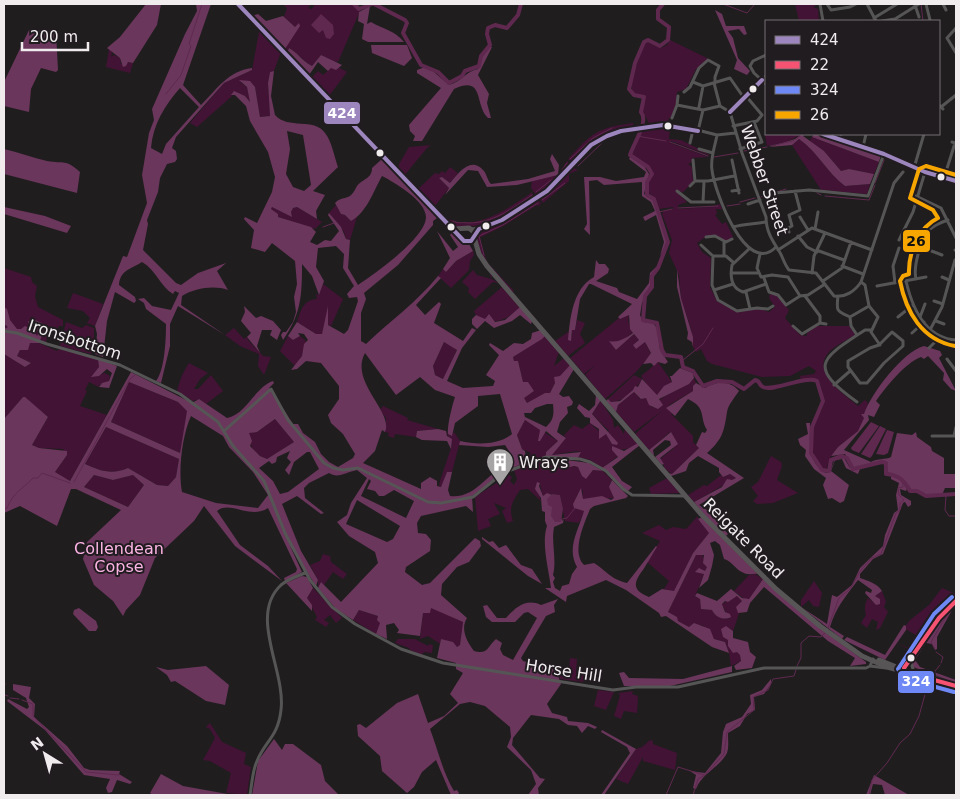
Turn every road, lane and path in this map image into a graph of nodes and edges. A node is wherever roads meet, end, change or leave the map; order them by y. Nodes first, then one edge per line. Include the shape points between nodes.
1 (238, 4) edge
2 (820, 4) edge
3 (827, 4) edge
4 (856, 4) edge
5 (867, 4) edge
6 (897, 4) edge
7 (917, 4) edge
8 (926, 4) edge
9 (943, 4) edge
10 (946, 10) dead end
11 (919, 17) dead end
12 (930, 18) edge
13 (875, 19) edge
14 (823, 20) edge
15 (896, 20) edge
16 (956, 28) edge
17 (956, 53) edge
18 (765, 55) edge
19 (765, 77) edge
20 (762, 80) junction
21 (692, 82) junction
22 (715, 83) junction
23 (765, 83) edge
24 (703, 86) junction
25 (684, 92) dead end
26 (956, 95) edge
27 (678, 96) dead end
28 (745, 97) junction
29 (677, 105) junction
30 (720, 106) junction
31 (699, 107) junction
32 (941, 107) edge
33 (703, 110) junction
34 (730, 112) junction
35 (762, 115) junction
36 (765, 116) edge
37 (672, 118) dead end
38 (754, 122) junction
39 (733, 126) junction
40 (696, 130) junction
41 (735, 133) junction
42 (717, 135) junction
43 (826, 135) edge
44 (841, 135) edge
45 (866, 135) edge
46 (924, 135) edge
47 (839, 140) junction
48 (952, 142) dead end
49 (690, 144) dead end
50 (863, 147) junction
51 (699, 149) dead end
52 (740, 149) junction
53 (713, 153) junction
54 (884, 154) junction
55 (732, 160) dead end
56 (692, 163) dead end
57 (914, 168) junction
58 (903, 172) dead end
59 (925, 172) junction
60 (734, 176) junction
61 (944, 178) junction
62 (695, 180) junction
63 (714, 180) junction
64 (956, 181) edge
65 (704, 182) junction
66 (690, 186) dead end
67 (732, 191) dead end
68 (795, 191) junction
69 (680, 192) dead end
70 (776, 193) dead end
71 (916, 196) junction
72 (760, 200) junction
73 (703, 202) junction
74 (714, 202) dead end
75 (748, 204) dead end
76 (818, 212) dead end
77 (800, 217) dead end
78 (948, 220) junction
79 (766, 222) junction
80 (732, 227) junction
81 (454, 229) junction
82 (815, 229) junction
83 (462, 230) junction
84 (808, 230) junction
85 (955, 230) edge
86 (790, 232) dead end
87 (473, 233) junction
88 (825, 233) junction
89 (798, 236) junction
90 (706, 237) dead end
91 (461, 238) junction
92 (900, 238) dead end
93 (956, 238) edge
94 (732, 240) dead end
95 (724, 241) junction
96 (469, 242) junction
97 (851, 242) junction
98 (475, 246) junction
99 (703, 246) dead end
100 (921, 247) junction
101 (777, 248) junction
102 (749, 249) junction
103 (872, 250) junction
104 (897, 251) dead end
105 (818, 252) junction
106 (760, 254) junction
107 (938, 254) dead end
108 (713, 256) junction
109 (724, 256) junction
110 (844, 260) junction
111 (955, 260) edge
112 (734, 263) junction
113 (842, 266) junction
114 (788, 268) junction
115 (758, 272) junction
116 (812, 272) junction
117 (731, 273) junction
118 (863, 274) junction
119 (786, 277) junction
120 (942, 277) dead end
121 (764, 278) junction
122 (916, 278) junction
123 (923, 278) dead end
124 (950, 280) junction
125 (906, 281) junction
126 (861, 282) junction
127 (824, 283) junction
128 (895, 283) junction
129 (733, 284) junction
130 (766, 284) junction
131 (877, 286) dead end
132 (714, 290) junction
133 (746, 292) junction
134 (800, 296) junction
135 (805, 296) junction
136 (838, 296) junction
137 (934, 300) dead end
138 (925, 304) dead end
139 (943, 304) junction
140 (913, 305) junction
141 (773, 306) dead end
142 (869, 306) junction
143 (750, 309) junction
144 (900, 314) dead end
145 (850, 317) junction
146 (920, 317) junction
147 (936, 321) junction
148 (924, 322) junction
149 (820, 323) junction
150 (826, 324) dead end
151 (944, 324) dead end
152 (793, 326) dead end
153 (871, 330) junction
154 (930, 330) junction
155 (4, 331) edge
156 (912, 333) dead end
157 (858, 335) junction
158 (940, 337) junction
159 (956, 340) edge
160 (880, 344) junction
161 (928, 348) dead end
162 (947, 360) dead end
163 (850, 371) junction
164 (956, 371) edge
165 (834, 385) junction
166 (857, 402) dead end
167 (956, 427) edge
168 (224, 431) junction
169 (932, 436) dead end
170 (955, 436) edge
171 (685, 495) junction
172 (305, 573) junction
173 (956, 601) edge
174 (910, 660) junction
175 (871, 662) junction
176 (905, 670) junction
177 (914, 672) junction
178 (932, 678) junction
179 (956, 686) edge
180 (250, 795) edge

1 - 81 main road
2 - 14 street
3 - 4 street via 831,10
5 - 13 street
6 - 13 street
7 - 11 street
7 - 15 street
8 - 12 street
9 - 10 street
16 - 17 street via 946,38
18 - 20 street via 750,66
19 - 20 street, Webber Street
20 - 23 street
20 - 28 street, Webber Street
21 - 22 street via 699,68 710,60 719,66
21 - 24 street
21 - 25 street
22 - 24 street
22 - 28 street via 730,78
22 - 30 street
24 - 31 street
26 - 32 street
27 - 29 street
28 - 34 street, Webber Street
28 - 35 street
29 - 31 street
29 - 37 street
30 - 33 street
30 - 34 street
31 - 33 street
33 - 40 street
34 - 39 street, Webber Street
35 - 36 street
35 - 38 street
38 - 39 street
38 - 52 street via 762,142
39 - 41 street, Webber Street
40 - 42 street
40 - 49 street
40 - 87 street via 673,125 611,134 596,142 547,190 502,220
41 - 42 street
41 - 52 street, Webber Street
42 - 53 street
43 - 47 street
44 - 47 street
45 - 50 street
46 - 57 street
47 - 50 street
48 - 61 street via 955,143
50 - 54 street
51 - 53 street
52 - 72 street, Webber Street
53 - 63 street
54 - 57 street
54 - 68 street via 868,196
55 - 60 street
56 - 62 street
57 - 59 street
58 - 103 street via 894,184
59 - 61 street
59 - 71 street
60 - 63 street
60 - 67 street via 739,191
61 - 64 street
62 - 65 street
62 - 66 street
63 - 65 street
63 - 80 street
65 - 73 street
68 - 70 street
68 - 86 street via 800,210 789,215
69 - 73 street via 691,202
71 - 78 street via 937,205
71 - 92 street via 913,212
72 - 75 street
72 - 79 street, Webber Street
73 - 74 street
76 - 82 street
77 - 84 street
78 - 85 street
78 - 100 street via 930,229
79 - 80 street
79 - 101 street, Webber Street
80 - 102 street
81 - 83 main road
81 - 91 main road
82 - 84 street
82 - 88 street
83 - 87 main road
83 - 91 main road
84 - 89 street
85 - 93 street
87 - 96 main road
87 - 98 main road, Reigate Road
88 - 97 street
88 - 105 street
89 - 101 street
89 - 105 street via 807,248
90 - 95 street via 715,236
91 - 96 main road, Reigate Road
94 - 95 street
95 - 109 street
96 - 98 main road, Reigate Road
97 - 103 street
97 - 110 street
98 - 171 main road, Reigate Road via 487,266
99 - 108 street
100 - 107 street
100 - 122 street via 914,270
101 - 106 street
101 - 114 street, Webber Street
102 - 106 street
102 - 112 street
103 - 118 street
104 - 128 street via 893,266
105 - 110 street
105 - 116 street
106 - 115 street
108 - 109 street
108 - 132 street
109 - 112 street
110 - 113 street
111 - 124 street
112 - 117 street
113 - 118 street
113 - 127 street
114 - 116 street
114 - 119 street
115 - 117 street
115 - 121 street
116 - 127 street
117 - 129 street
118 - 126 street
119 - 121 street via 772,275
119 - 134 street
120 - 124 street
121 - 130 street
122 - 123 street
122 - 125 street
124 - 139 street
125 - 128 street
125 - 140 street
126 - 136 street via 850,292
126 - 142 street via 865,285
127 - 135 street
127 - 136 street via 832,294
128 - 131 street
129 - 132 street
129 - 133 street
130 - 133 street
130 - 134 street via 769,292 778,295 786,305
132 - 143 street via 718,300 737,311
133 - 143 street
134 - 135 street
135 - 149 street via 820,316
136 - 145 street via 837,309
137 - 139 street
138 - 146 street
139 - 147 street
140 - 144 street
140 - 146 street
141 - 143 street via 768,310
142 - 145 street
142 - 153 street via 879,318
145 - 157 street via 851,326
146 - 148 street
147 - 151 street
147 - 154 street
148 - 154 street
148 - 156 street
149 - 150 street
149 - 152 street via 810,326 806,334
153 - 157 street
153 - 160 street
154 - 158 street
155 - 168 street, Ironsbottom via 120,365 180,394 218,422
157 - 165 street via 826,358 825,370
158 - 159 street
158 - 161 street
160 - 163 street via 850,359 847,364
160 - 163 street via 892,332 904,343 866,384 860,383
162 - 164 street
163 - 165 street
165 - 166 street
167 - 170 street
168 - 171 street via 271,389 288,420 324,463 343,470 358,468 428,502 473,497 503,473 546,457 590,462 606,471 632,495
168 - 172 street, Ironsbottom via 264,481
169 - 170 street
171 - 175 main road, Reigate Road via 782,594
172 - 175 street, Horse Hill via 323,598 347,619 401,649 455,666 614,690 678,687 764,668 856,668
172 - 180 street via 280,585 268,606 267,624 282,709 274,736 257,761
173 - 174 street via 939,618
174 - 176 street
174 - 177 street
175 - 176 main road, Reigate Road
175 - 176 main road, Reigate Road
176 - 177 main road, Reigate Road
176 - 178 main road, Reigate Road
177 - 178 main road, Reigate Road
178 - 179 main road, Reigate Road

